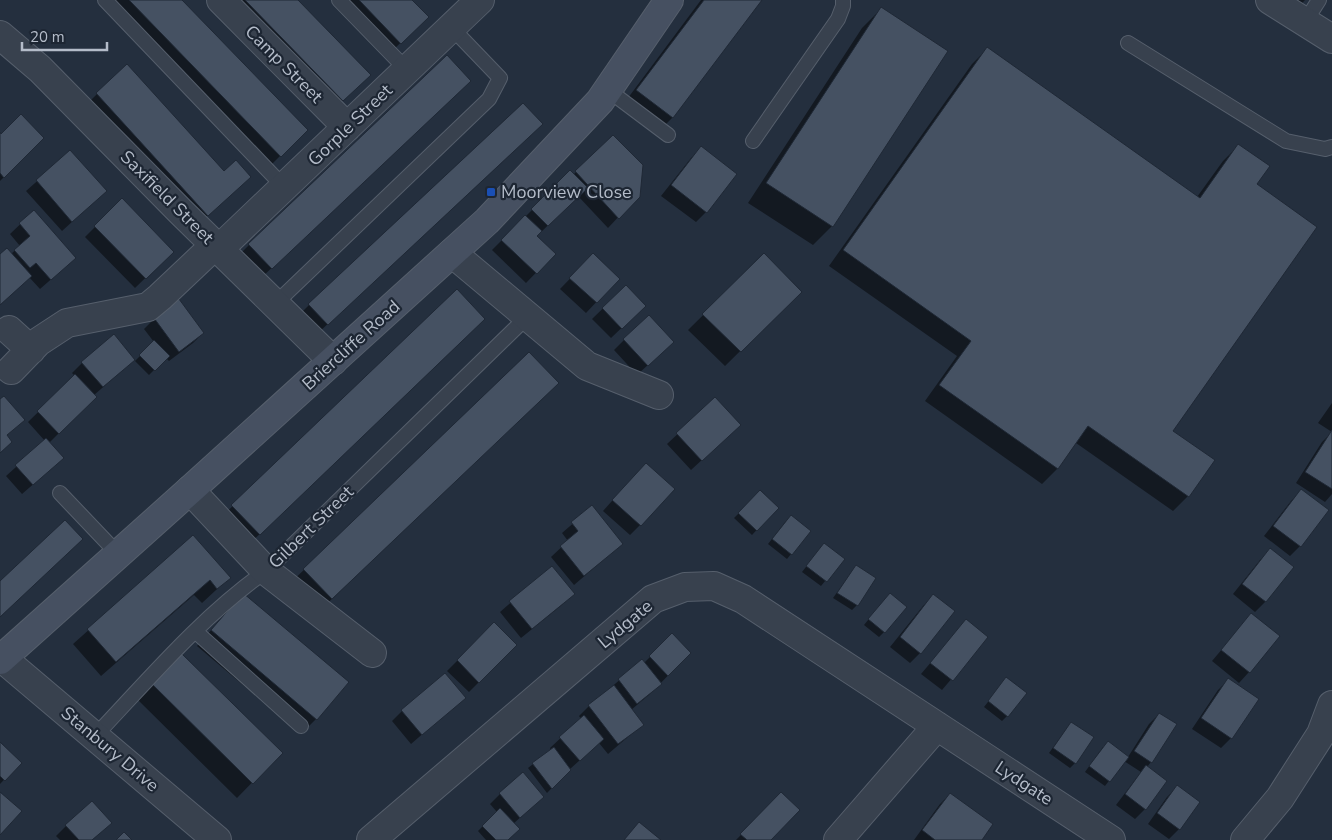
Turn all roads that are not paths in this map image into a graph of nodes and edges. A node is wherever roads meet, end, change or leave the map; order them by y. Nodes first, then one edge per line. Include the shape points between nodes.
1 (105, 0) edge
2 (221, 0) edge
3 (339, 0) edge
4 (669, 0) edge
5 (844, 0) edge
6 (1270, 0) edge
7 (464, 10) edge
8 (1312, 11) edge
9 (0, 35) edge
10 (1332, 39) edge
11 (1128, 43) dead end
12 (406, 70) junction
13 (608, 90) junction
14 (347, 127) junction
15 (668, 134) dead end
16 (753, 142) dead end
17 (1332, 147) edge
18 (284, 187) junction
19 (217, 247) junction
20 (452, 253) junction
21 (275, 304) junction
22 (528, 316) junction
23 (9, 330) dead end
24 (31, 350) junction
25 (332, 361) junction
26 (11, 370) dead end
27 (659, 395) dead end
28 (190, 490) junction
29 (60, 493) dead end
30 (118, 554) junction
31 (266, 571) junction
32 (195, 631) junction
33 (372, 654) dead end
34 (1, 659) edge
35 (1332, 705) edge
36 (301, 726) dead end
37 (937, 726) junction
38 (95, 736) junction
39 (217, 840) edge
40 (371, 840) edge
41 (838, 840) edge
42 (1111, 840) edge
43 (1245, 840) edge

1 - 18 lane
2 - 14 street, Camp Street
3 - 12 lane
4 - 13 street, Briercliffe Road
5 - 16 lane via 838,19
6 - 8 street
7 - 12 street, Gorple Street
7 - 21 lane via 500,78 489,100
8 - 10 street
9 - 19 street, Saxifield Street via 40,69
11 - 17 lane via 1286,141 1325,149
12 - 14 street, Gorple Street
13 - 15 lane
13 - 20 street, Briercliffe Road via 494,214
14 - 18 street, Gorple Street
18 - 19 street, Gorple Street
19 - 21 street, Saxifield Street
19 - 24 street, Gorple Street via 148,307 68,323
20 - 22 street
20 - 25 street, Briercliffe Road
21 - 25 street, Saxifield Street
22 - 27 street via 588,366
22 - 31 lane, Gilbert Street
23 - 24 street
24 - 26 street, Gorple Street
25 - 28 street, Briercliffe Road
28 - 30 street, Briercliffe Road
28 - 31 street
29 - 30 lane
30 - 34 street, Briercliffe Road
31 - 32 lane, Gilbert Street
31 - 33 street
32 - 36 lane
32 - 38 lane, Gilbert Street
34 - 38 street, Stanbury Drive
35 - 43 street via 1321,734 1280,798
37 - 40 street, Lydgate via 744,599 714,586 685,587 653,599
37 - 41 street
37 - 42 street, Lydgate
38 - 39 street, Stanbury Drive

